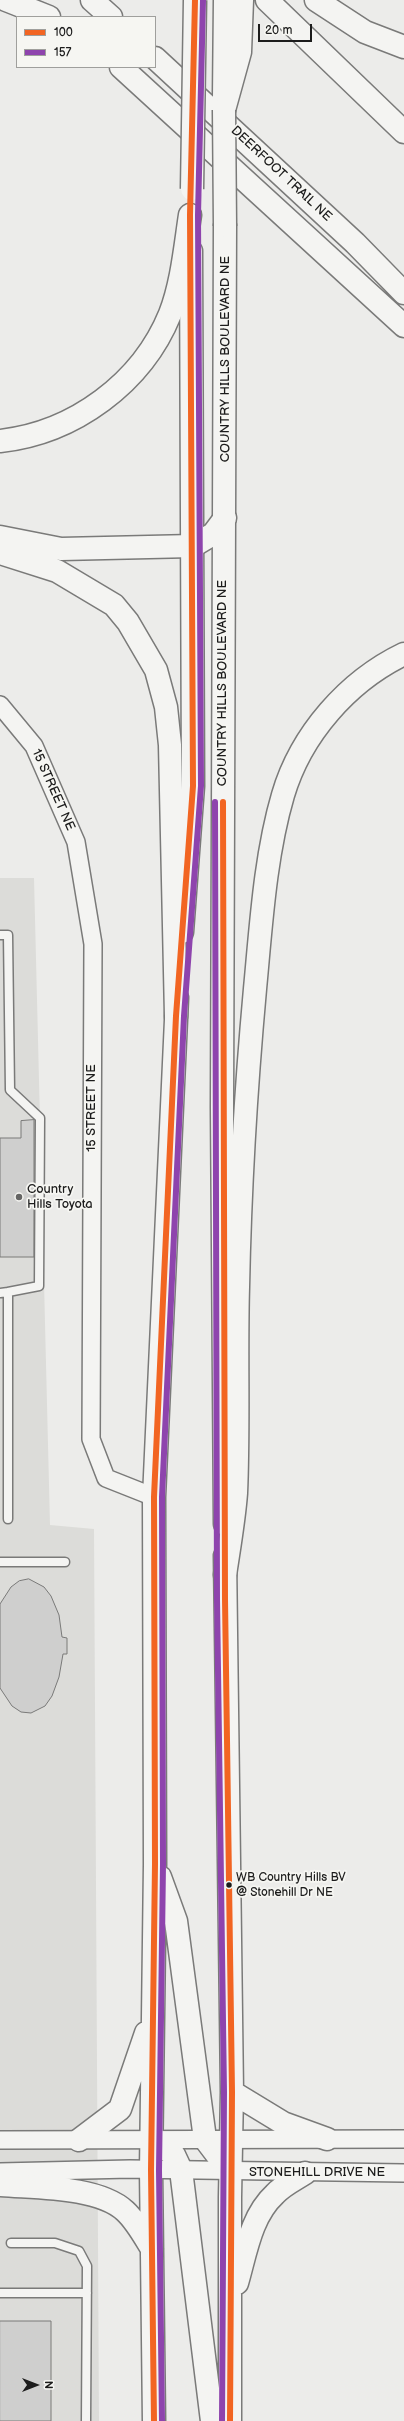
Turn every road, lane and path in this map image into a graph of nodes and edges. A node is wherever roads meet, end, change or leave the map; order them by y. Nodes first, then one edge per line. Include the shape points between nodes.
1 (6, 0) edge
2 (92, 0) edge
3 (195, 0) edge
4 (225, 0) edge
5 (242, 0) edge
6 (267, 0) edge
7 (316, 0) edge
8 (46, 16) edge
9 (110, 16) edge
10 (404, 47) edge
11 (156, 59) edge
12 (122, 68) edge
13 (224, 110) junction
14 (404, 132) edge
15 (192, 189) dead end
16 (404, 293) edge
17 (404, 326) edge
18 (0, 441) edge
19 (225, 518) junction
20 (0, 537) edge
21 (193, 546) junction
22 (0, 553) edge
23 (404, 654) edge
24 (0, 705) edge
25 (0, 935) edge
26 (176, 1016) junction
27 (4, 1293) edge
28 (154, 1497) junction
29 (8, 1519) dead end
30 (0, 1562) edge
31 (65, 1562) dead end
32 (225, 1575) junction
33 (155, 1864) junction
34 (154, 2009) junction
35 (232, 2092) junction
36 (152, 2139) junction
37 (205, 2139) junction
38 (231, 2139) junction
39 (327, 2139) junction
40 (404, 2139) edge
41 (0, 2140) edge
42 (78, 2140) junction
43 (151, 2170) junction
44 (181, 2170) junction
45 (0, 2172) edge
46 (230, 2172) junction
47 (306, 2173) junction
48 (404, 2173) edge
49 (0, 2185) edge
50 (11, 2243) dead end
51 (152, 2248) junction
52 (0, 2293) edge
53 (87, 2293) junction
54 (230, 2309) junction
55 (86, 2421) edge
56 (154, 2421) edge
57 (212, 2421) edge
58 (230, 2421) edge

1 - 8 main road
2 - 9 main road
3 - 15 main road, bridge
4 - 13 main road, COUNTRY HILLS BOULEVARD NE
5 - 13 main road via 240,52
6 - 14 main road
7 - 10 main road via 365,32
11 - 16 main road, DEERFOOT TRAIL NE via 355,243
12 - 17 main road
13 - 19 main road, COUNTRY HILLS BOULEVARD NE, bridge
18 - 21 main road via 19,439 82,415 105,400 130,377 154,347 170,313 181,278 190,215
19 - 21 main road via 213,534
19 - 32 main road, COUNTRY HILLS BOULEVARD NE via 222,1107
20 - 21 main road via 61,549
21 - 26 main road via 194,786
22 - 26 main road via 57,571 114,605 128,622 156,670 166,707 170,745
23 - 32 main road via 385,663 353,686 323,720 295,767 283,794 276,825 265,893 245,1120 238,1287 236,1494
24 - 28 street, 15 STREET NE via 34,746 76,842 93,944 91,1439 106,1478
25 - 27 lane via 8,935 10,1090 40,1118 39,1286
26 - 28 main road
27 - 29 lane
28 - 33 main road
30 - 31 lane
32 - 35 main road, COUNTRY HILLS BOULEVARD NE
33 - 34 main road
33 - 37 main road via 176,1921
34 - 36 main road
34 - 42 main road via 120,2109
35 - 38 main road, COUNTRY HILLS BOULEVARD NE
35 - 39 main road via 283,2123
36 - 37 street
36 - 42 street
36 - 43 main road
36 - 44 main road via 174,2155
37 - 38 street
37 - 46 main road
38 - 39 street
38 - 46 main road, COUNTRY HILLS BOULEVARD NE
39 - 40 street
41 - 42 street
43 - 44 street, STONEHILL DRIVE NE
43 - 45 street, STONEHILL DRIVE NE
43 - 51 main road
44 - 46 street, STONEHILL DRIVE NE
44 - 57 main road
46 - 47 street, STONEHILL DRIVE NE
46 - 54 main road, COUNTRY HILLS BOULEVARD NE
47 - 48 street, STONEHILL DRIVE NE
47 - 54 main road via 276,2192 264,2204 252,2229
49 - 51 main road via 85,2193 109,2201 125,2210
50 - 53 lane via 55,2244 79,2251 87,2266
51 - 56 main road
52 - 53 lane
53 - 55 lane
54 - 58 main road, COUNTRY HILLS BOULEVARD NE

